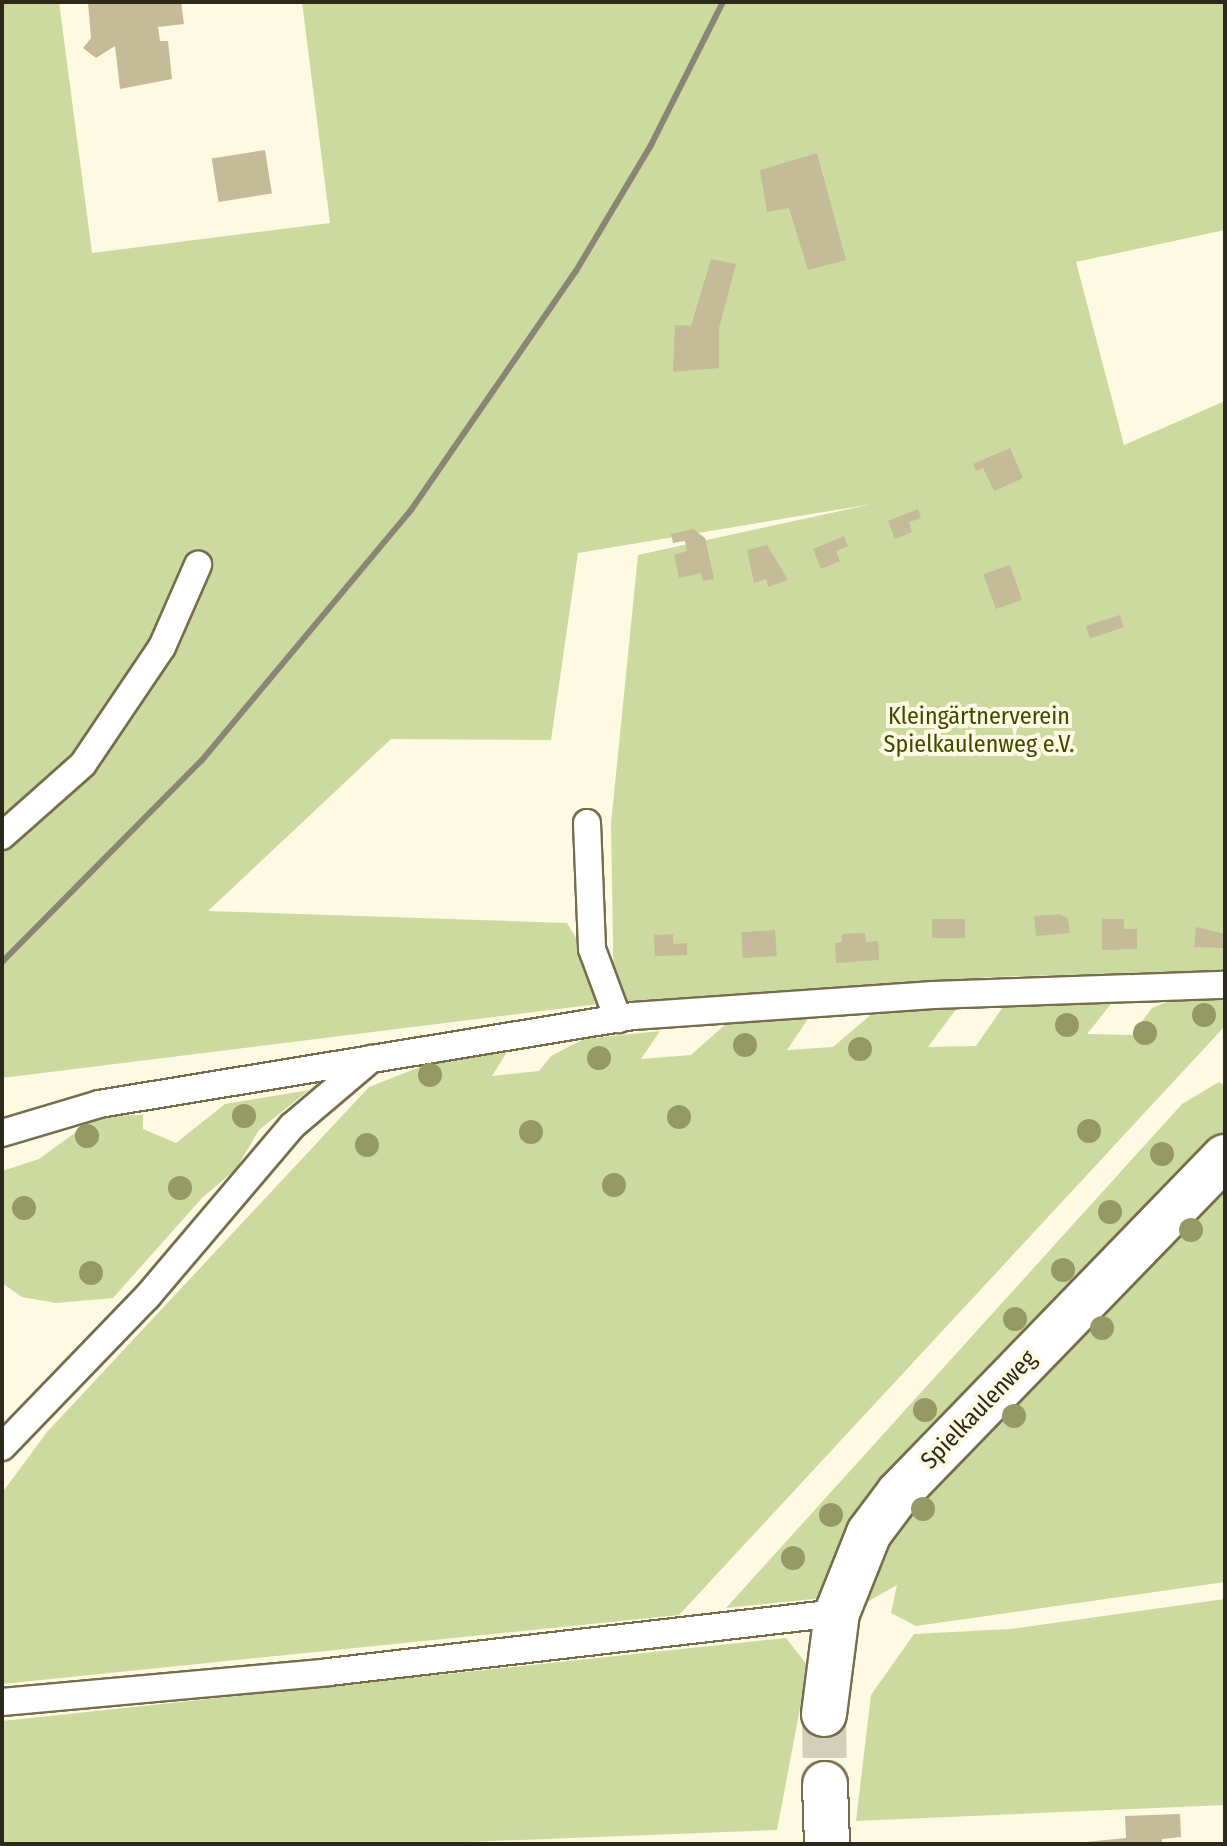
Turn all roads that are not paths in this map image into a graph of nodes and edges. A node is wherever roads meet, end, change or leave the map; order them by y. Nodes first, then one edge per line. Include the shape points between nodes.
1 (198, 565) dead end
2 (587, 823) dead end
3 (2, 836) edge
4 (1225, 985) edge
5 (618, 1019) junction
6 (372, 1058) junction
7 (2, 1133) edge
8 (1225, 1157) edge
9 (2, 1447) edge
10 (837, 1613) junction
11 (2, 1702) edge
12 (824, 1714) tunnel mouth
13 (825, 1784) tunnel mouth
14 (827, 1844) edge

1 - 3 lane via 162,647 83,764
2 - 5 lane via 592,949
4 - 5 lane via 933,995
5 - 6 lane
6 - 7 lane via 99,1104
6 - 9 lane via 292,1126 147,1297
8 - 10 street, Spielkaulenweg via 899,1493 854,1560
10 - 11 lane via 345,1670
10 - 12 street, Spielkaulenweg
13 - 14 street

